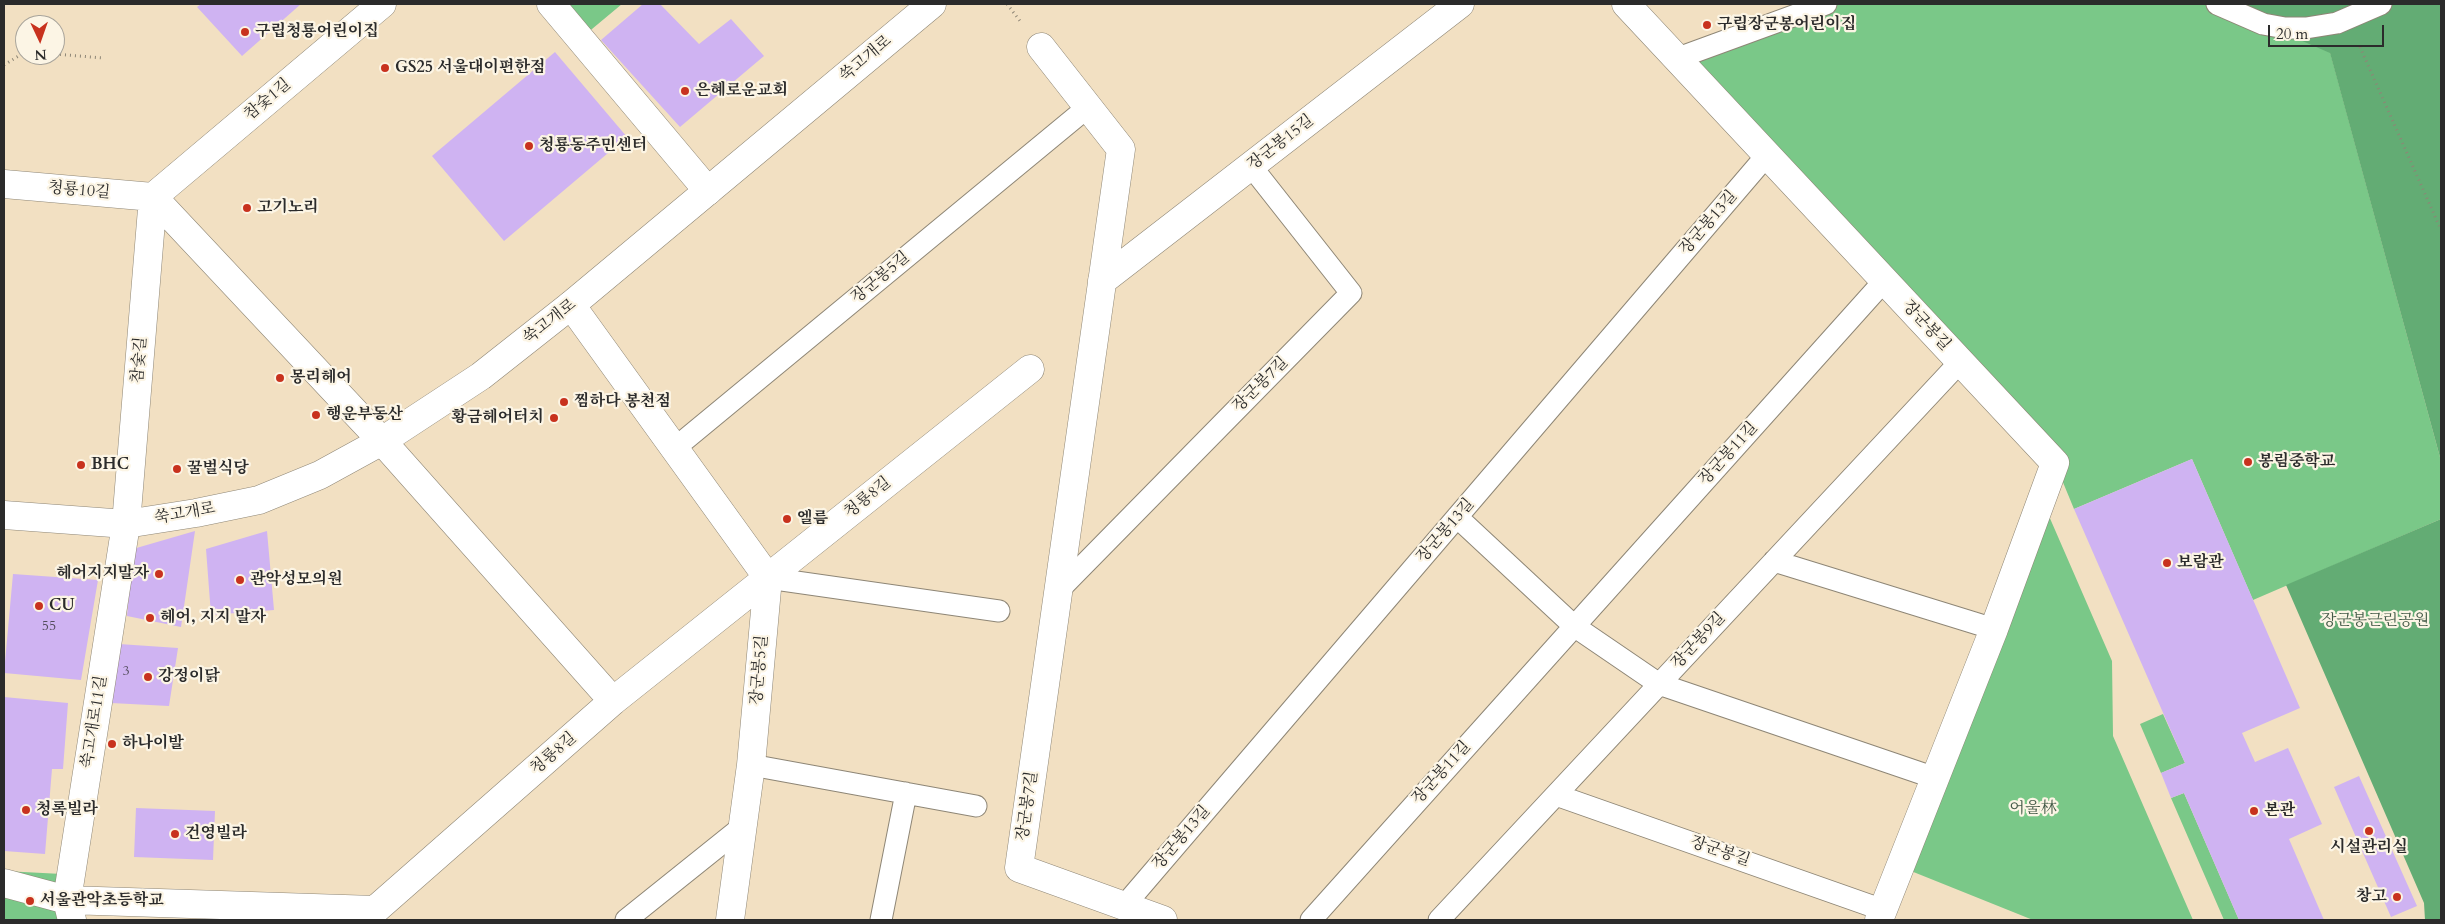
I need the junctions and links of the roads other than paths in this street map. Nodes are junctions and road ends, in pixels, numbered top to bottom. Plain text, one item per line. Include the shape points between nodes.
1 (382, 4) edge
2 (551, 4) edge
3 (932, 4) edge
4 (1460, 4) edge
5 (1626, 4) edge
6 (1826, 4) edge
7 (2217, 4) edge
8 (2381, 4) edge
9 (1041, 47) dead end
10 (1678, 58) junction
11 (1088, 107) junction
12 (1767, 155) junction
13 (1251, 166) junction
14 (4, 184) edge
15 (708, 191) junction
16 (154, 197) junction
17 (1102, 281) junction
18 (1884, 281) junction
19 (571, 305) junction
20 (1960, 362) junction
21 (1030, 370) dead end
22 (382, 441) junction
23 (675, 448) junction
24 (4, 515) edge
25 (1457, 517) junction
26 (126, 524) junction
27 (1774, 561) junction
28 (768, 578) junction
29 (1058, 591) junction
30 (999, 611) dead end
31 (1574, 626) junction
32 (1994, 630) junction
33 (1659, 684) junction
34 (613, 701) junction
35 (751, 765) junction
36 (1935, 778) junction
37 (906, 793) junction
38 (1556, 795) junction
39 (976, 806) dead end
40 (742, 828) junction
41 (4, 883) edge
42 (1124, 906) junction
43 (70, 910) edge
44 (376, 915) edge
45 (1881, 915) edge
46 (626, 920) edge
47 (730, 920) edge
48 (880, 920) edge
49 (1163, 920) edge
50 (1311, 920) edge
51 (1439, 920) edge

1 - 16 street, 참숯1길
2 - 15 street
3 - 15 street, 쑥고개로
4 - 13 street, 장군봉15길
5 - 10 street, 장군봉길
6 - 10 lane
7 - 8 lane via 2274,26 2317,27 2347,19
9 - 11 street, 장군봉7길
10 - 12 street, 장군봉길
11 - 17 street, 장군봉7길 via 1121,149
11 - 23 lane, 장군봉5길
12 - 18 street, 장군봉길
12 - 25 lane, 장군봉13길
13 - 17 street, 장군봉15길
13 - 29 lane, 장군봉7길 via 1351,294
14 - 16 street, 청룡10길
15 - 19 street, 쑥고개로
16 - 22 street
16 - 26 street, 참숯길
17 - 29 street, 장군봉7길
18 - 20 street, 장군봉길
18 - 31 lane, 장군봉11길
19 - 22 street, 쑥고개로 via 481,376
19 - 23 street
20 - 27 lane, 장군봉9길
20 - 32 street, 장군봉길 via 2055,463
21 - 28 street, 청룡8길
22 - 26 street, 쑥고개로 via 320,475 259,500 196,514
22 - 34 street
23 - 28 street
24 - 26 street, 쑥고개로
25 - 31 lane
25 - 42 lane, 장군봉13길
26 - 43 street, 쑥고개로11길
27 - 32 lane
27 - 33 lane, 장군봉9길
28 - 30 lane
28 - 34 street, 청룡8길
28 - 35 street, 장군봉5길
29 - 42 street, 장군봉7길 via 1019,868
31 - 33 lane
31 - 50 lane, 장군봉11길
32 - 36 street, 장군봉길
33 - 36 lane
33 - 38 lane, 장군봉9길
34 - 44 street, 청룡8길
35 - 37 lane
35 - 40 street, 장군봉5길
36 - 45 street, 장군봉길
37 - 39 lane
37 - 48 lane
38 - 45 lane, 장군봉길
38 - 51 lane, 장군봉9길
40 - 46 lane
40 - 47 street, 장군봉5길
41 - 43 street, 청룡8길
42 - 49 street, 장군봉7길
43 - 44 street, 청룡8길

